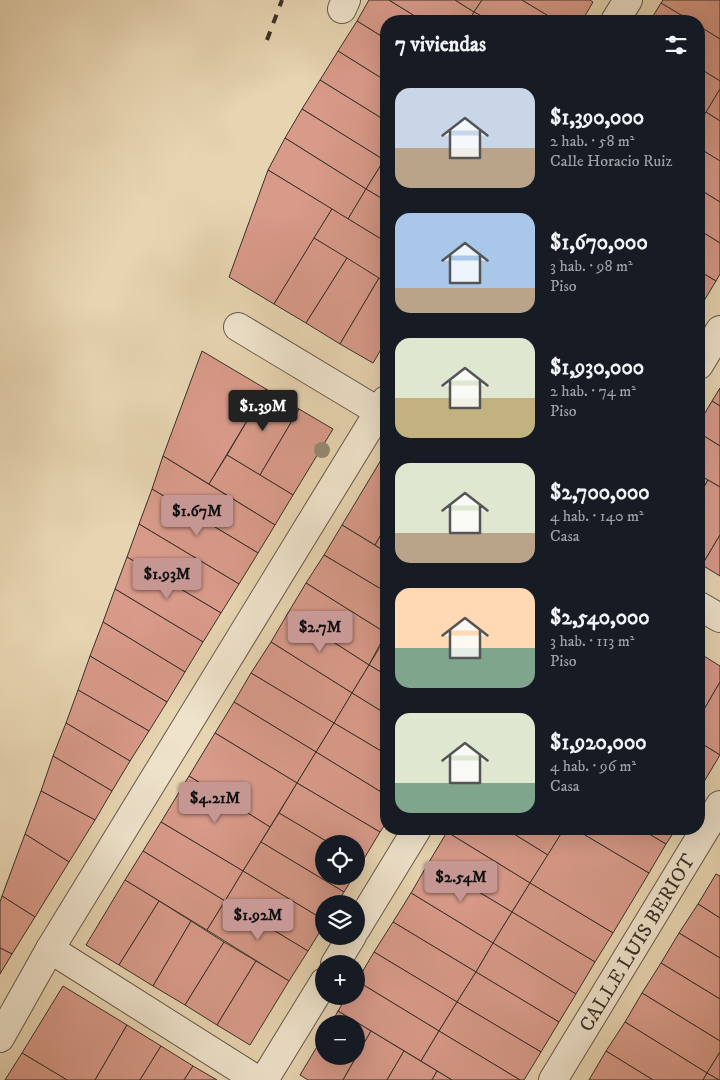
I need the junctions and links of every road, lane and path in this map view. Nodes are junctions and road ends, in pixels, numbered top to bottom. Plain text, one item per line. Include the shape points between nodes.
1 (628, 0) edge
2 (619, 15) edge
3 (238, 328) dead end
4 (720, 330) edge
5 (705, 355) edge
6 (380, 407) edge
7 (380, 415) edge
8 (705, 609) edge
9 (720, 618) edge
10 (720, 805) edge
11 (705, 830) edge
12 (413, 835) edge
13 (702, 835) edge
14 (365, 914) edge
15 (50, 949) junction
16 (315, 997) edge
17 (0, 1038) edge
18 (257, 1080) edge
19 (264, 1080) edge
20 (553, 1080) edge

1 - 2 street
3 - 6 street
4 - 5 street
7 - 15 street
8 - 9 street
10 - 11 street, CALLE LUIS BERIOT
12 - 14 street
13 - 20 street, CALLE LUIS BERIOT
15 - 17 street
15 - 18 street
16 - 19 street

